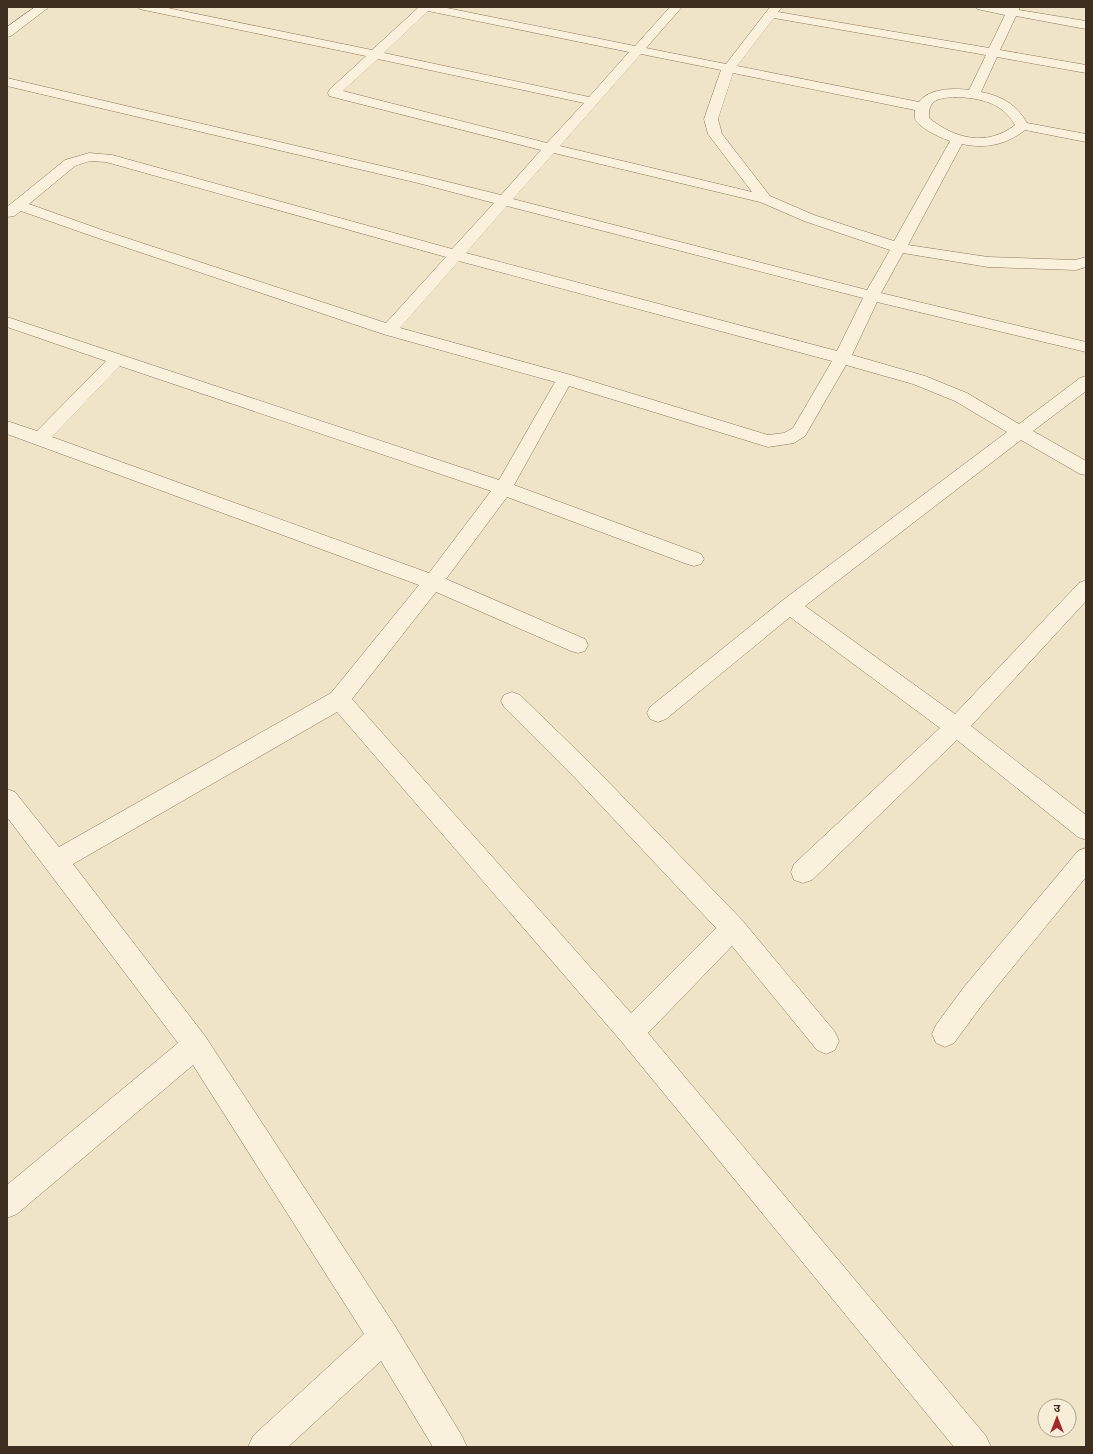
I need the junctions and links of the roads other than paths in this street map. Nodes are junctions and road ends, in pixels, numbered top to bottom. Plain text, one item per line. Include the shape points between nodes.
1 (43, 7) edge
2 (144, 7) edge
3 (425, 7) edge
4 (491, 7) edge
5 (676, 7) edge
6 (981, 7) edge
7 (1013, 10) edge
8 (773, 11) edge
9 (480, 18) junction
10 (1086, 25) edge
11 (7, 33) edge
12 (638, 49) junction
13 (992, 54) junction
14 (376, 55) junction
15 (728, 69) junction
16 (1086, 69) edge
17 (7, 82) edge
18 (974, 94) junction
19 (592, 101) junction
20 (922, 107) junction
21 (1022, 126) junction
22 (1086, 138) edge
23 (958, 139) junction
24 (550, 148) junction
25 (504, 200) junction
26 (765, 200) junction
27 (13, 210) edge
28 (899, 248) junction
29 (456, 255) junction
30 (1083, 265) edge
31 (872, 296) junction
32 (7, 322) edge
33 (389, 330) junction
34 (1086, 347) edge
35 (842, 358) junction
36 (116, 359) junction
37 (565, 379) junction
38 (1086, 382) edge
39 (7, 427) edge
40 (1020, 432) junction
41 (40, 439) junction
42 (1086, 469) edge
43 (503, 488) junction
44 (694, 559) dead end
45 (438, 584) junction
46 (1086, 588) edge
47 (790, 606) junction
48 (578, 645) dead end
49 (339, 699) junction
50 (512, 701) dead end
51 (658, 713) dead end
52 (956, 727) junction
53 (7, 799) edge
54 (1086, 829) edge
55 (1086, 859) edge
56 (56, 861) junction
57 (803, 872) dead end
58 (733, 928) junction
59 (630, 1032) junction
60 (945, 1034) dead end
61 (826, 1041) dead end
62 (196, 1045) junction
63 (7, 1204) edge
64 (384, 1337) junction
65 (264, 1447) edge
66 (451, 1447) edge
67 (975, 1447) edge

1 - 11 street
2 - 14 street
3 - 9 street
3 - 14 street
4 - 9 street
5 - 12 street
6 - 7 street
7 - 10 street
7 - 13 street
8 - 13 street
8 - 15 street
9 - 12 street
12 - 15 street
12 - 19 street
13 - 16 street
13 - 18 street
14 - 19 street
14 - 24 street via 334,93
15 - 20 street
15 - 26 street via 711,119 715,134
17 - 25 street
18 - 20 street via 938,95 926,101
18 - 21 street via 992,98 1008,106 1018,115
19 - 24 street
20 - 23 street via 922,119 931,128
21 - 22 street
21 - 23 street via 1003,139 985,142
23 - 28 street
24 - 25 street
24 - 26 street
25 - 29 street
25 - 31 street
26 - 28 street via 809,218
27 - 29 street via 70,163 89,157 107,158
27 - 33 street via 97,233
28 - 30 street via 988,262
28 - 31 street
29 - 33 street
29 - 35 street
31 - 34 street
31 - 35 street
32 - 36 street
33 - 37 street
35 - 37 street via 799,432 788,440 768,441
35 - 40 street via 942,388
36 - 41 street
36 - 43 street
37 - 43 street
38 - 40 street
39 - 41 street
40 - 42 street
40 - 47 street
41 - 45 street
43 - 44 street
43 - 45 street
45 - 48 street
45 - 49 street
46 - 52 street
47 - 51 street
47 - 52 street
49 - 56 street
49 - 59 street
50 - 58 street
52 - 54 street
52 - 57 street
53 - 56 street
55 - 60 street via 972,996
56 - 62 street
58 - 59 street
58 - 61 street
59 - 67 street
62 - 63 street
62 - 64 street
64 - 65 street
64 - 66 street

